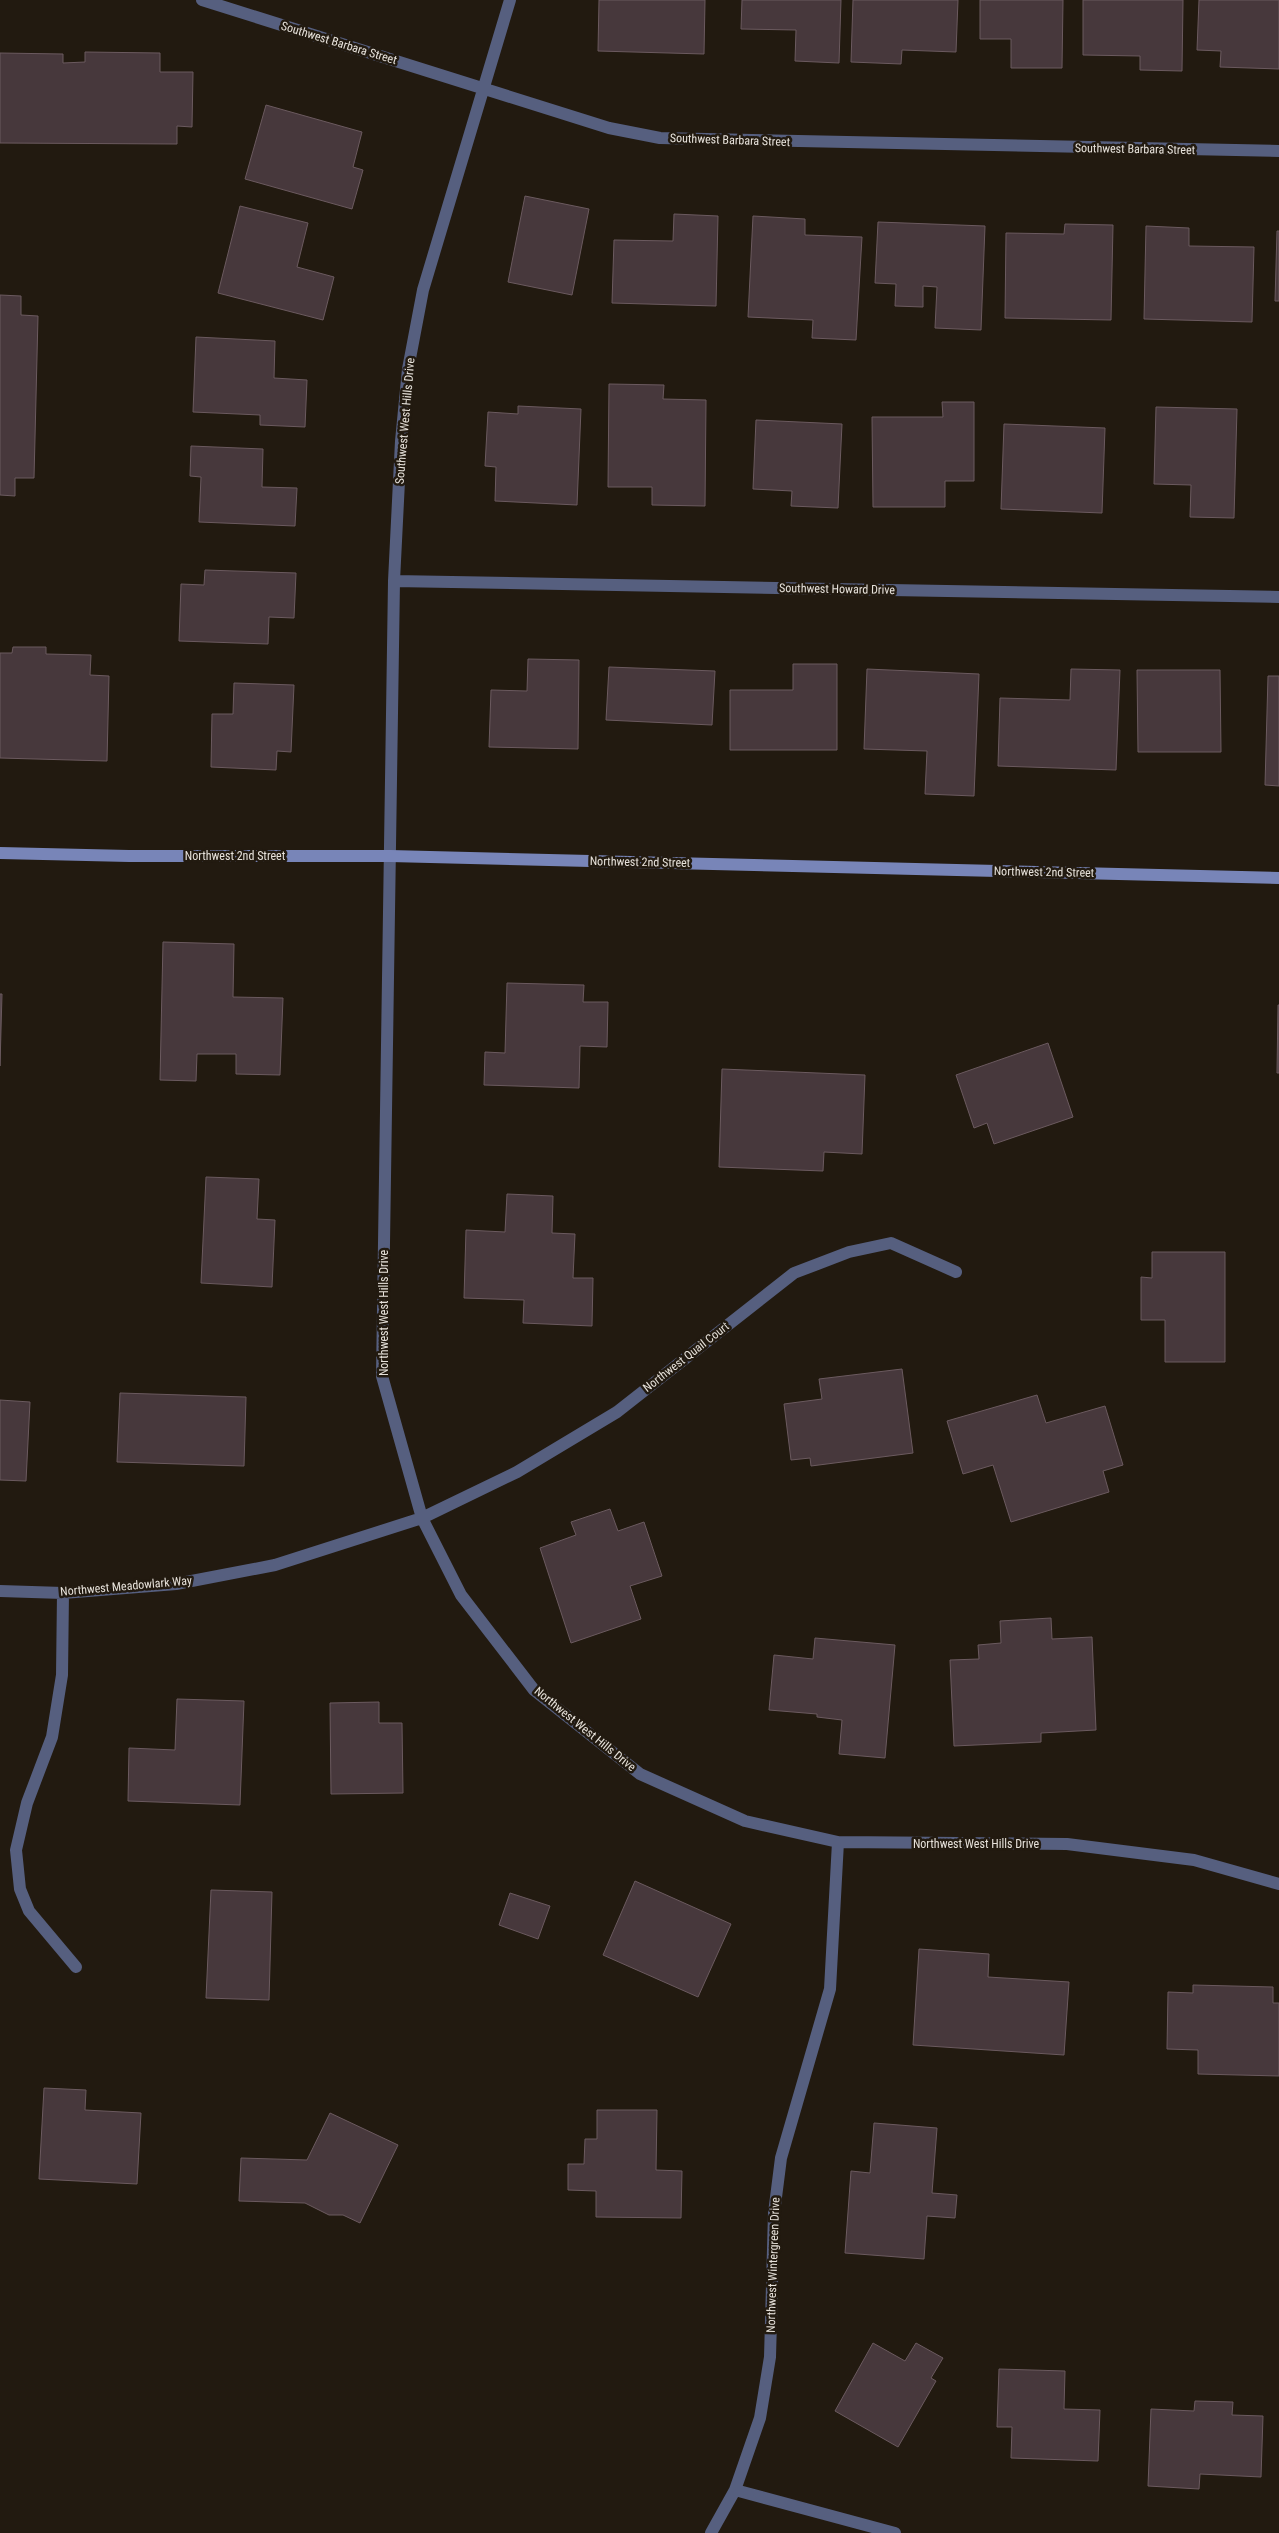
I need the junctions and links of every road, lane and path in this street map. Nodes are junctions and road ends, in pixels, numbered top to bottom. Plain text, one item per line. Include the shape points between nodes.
1 (202, 0) edge
2 (510, 0) edge
3 (483, 89) junction
4 (1279, 151) edge
5 (394, 581) junction
6 (1279, 597) edge
7 (0, 853) edge
8 (390, 856) junction
9 (1279, 878) edge
10 (956, 1272) dead end
11 (422, 1518) junction
12 (0, 1591) edge
13 (63, 1593) junction
14 (838, 1842) junction
15 (1279, 1884) edge
16 (76, 1967) dead end
17 (735, 2490) junction
18 (711, 2533) edge
19 (895, 2533) edge

1 - 3 street, Southwest Barbara Street
2 - 3 street, Southwest West Hills Drive
3 - 4 street, Southwest Barbara Street via 610,128 660,138
3 - 5 street, Southwest West Hills Drive via 423,290 408,369
5 - 6 street, Southwest Howard Drive
5 - 8 street, Southwest West Hills Drive
7 - 8 street, Northwest 2nd Street
8 - 9 street, Northwest 2nd Street
8 - 11 street, Northwest West Hills Drive via 382,1376
10 - 11 street, Northwest Quail Court via 891,1243 849,1252 794,1273 617,1412 517,1472
11 - 13 street, Northwest Meadowlark Way via 275,1566 176,1584
11 - 14 street, Northwest West Hills Drive via 462,1595 534,1690 640,1774 745,1822
12 - 13 street, Northwest Meadowlark Way
13 - 16 street via 62,1675 52,1737 26,1803 16,1850 20,1889 29,1911
14 - 15 street, Northwest West Hills Drive via 1067,1844 1194,1860
14 - 17 street, Northwest Wintergreen Drive via 830,1989 781,2158 774,2213 770,2358 760,2418
17 - 18 street, Northwest Wintergreen Drive
17 - 19 street

